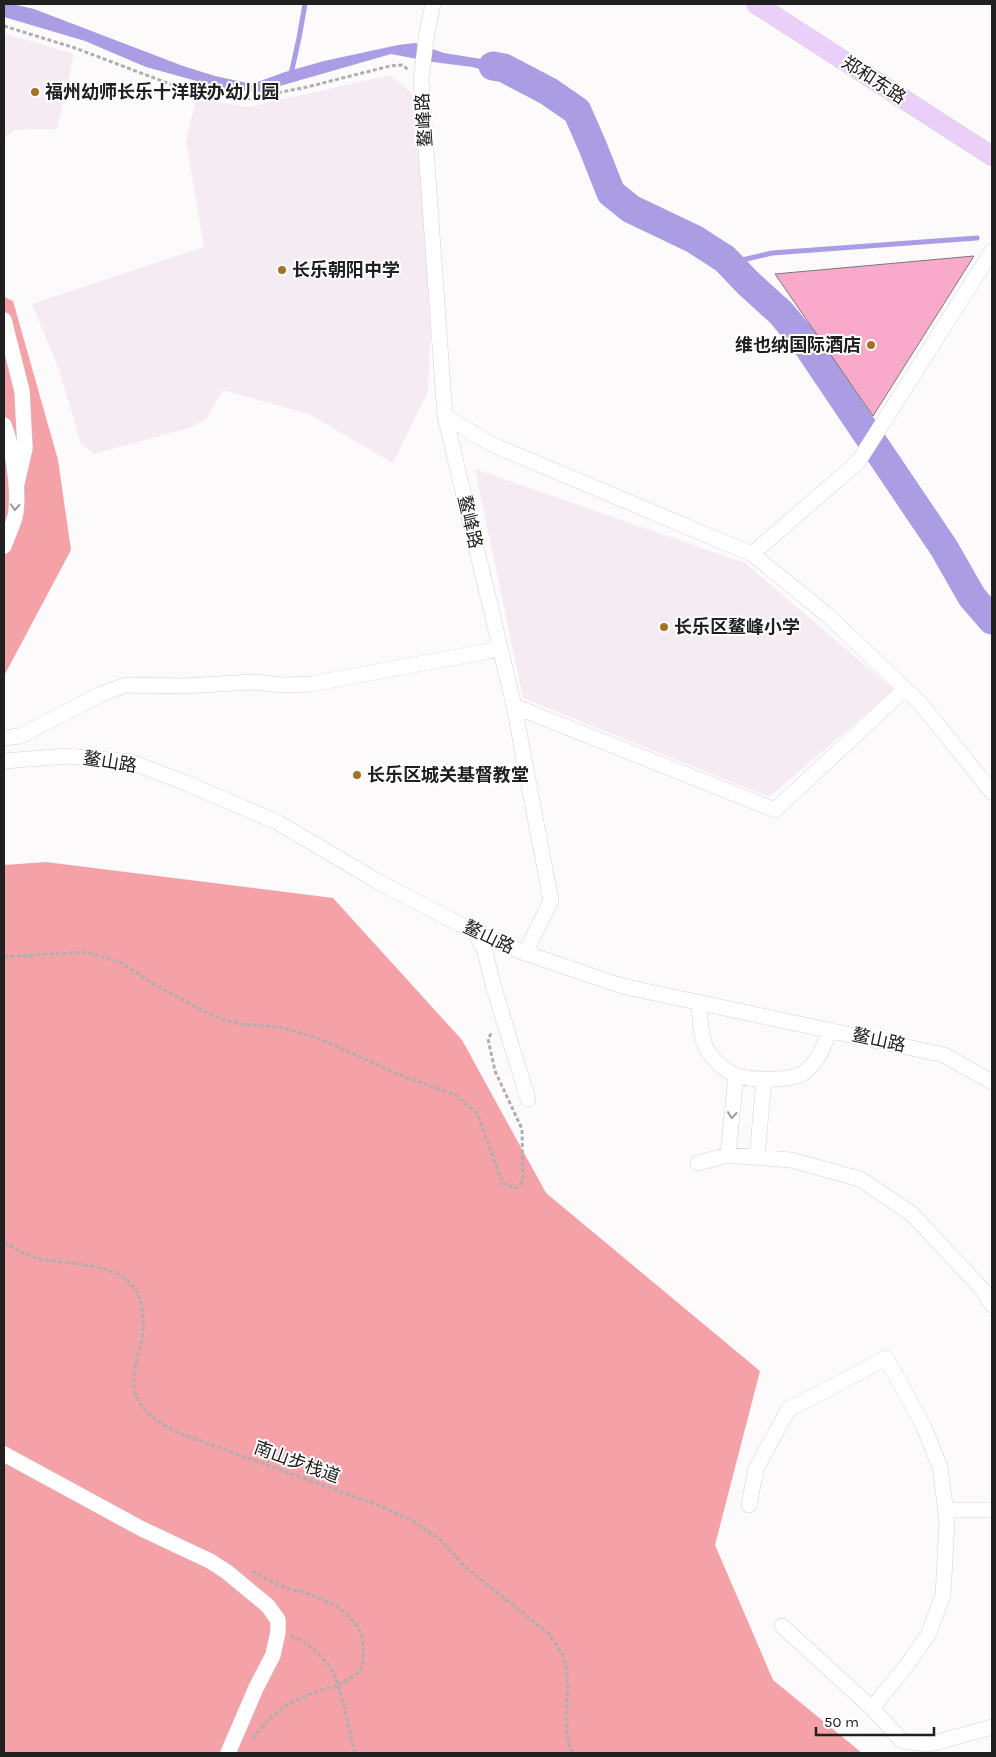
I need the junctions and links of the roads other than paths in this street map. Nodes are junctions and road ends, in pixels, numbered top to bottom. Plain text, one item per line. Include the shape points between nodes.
1 (433, 4) edge
2 (756, 4) edge
3 (992, 156) edge
4 (992, 251) edge
5 (4, 320) edge
6 (445, 416) junction
7 (4, 425) edge
8 (9, 440) junction
9 (4, 460) edge
10 (17, 483) junction
11 (4, 546) edge
12 (752, 554) junction
13 (500, 649) junction
14 (905, 689) junction
15 (514, 706) junction
16 (4, 738) edge
17 (4, 761) edge
18 (992, 792) edge
19 (475, 932) junction
20 (525, 953) junction
21 (699, 1003) junction
22 (830, 1030) junction
23 (736, 1075) junction
24 (764, 1079) junction
25 (992, 1082) edge
26 (528, 1098) dead end
27 (728, 1155) junction
28 (757, 1157) junction
29 (698, 1163) dead end
30 (992, 1305) edge
31 (4, 1454) edge
32 (749, 1505) dead end
33 (945, 1510) junction
34 (992, 1510) edge
35 (782, 1626) dead end
36 (872, 1708) junction
37 (992, 1727) edge
38 (228, 1753) edge

1 - 6 street, 鳌峰路 via 422,76
2 - 3 main road, 郑和东路
4 - 12 street via 858,462
5 - 10 street via 22,392 25,448
6 - 12 street via 492,444
6 - 13 street, 鳌峰路
7 - 8 street
8 - 9 street
8 - 10 street
10 -> 11 street via 15,517
12 - 14 street via 825,613
13 - 15 street, 鳌峰路
13 - 16 street via 310,684 126,685 20,736
14 - 15 street via 775,810
14 - 18 street
15 - 20 street, 鳌峰路 via 551,901
17 - 19 street, 鳌山路 via 67,756 131,762 277,822 377,881
19 - 20 street, 鳌山路
19 - 26 street via 485,952
20 - 21 street, 鳌山路 via 622,986
21 - 22 street, 鳌山路
21 - 23 street via 707,1049 722,1067
22 - 24 street via 822,1053 804,1072 786,1078
22 - 25 street, 鳌山路 via 944,1055
23 - 24 street
23 -> 27 street
24 - 28 street
27 - 28 street
27 - 29 street
28 - 30 street via 790,1160 860,1179 912,1214 982,1289
31 - 38 street via 142,1530 228,1572 268,1606 278,1620 273,1655
32 - 33 street via 756,1469 788,1410 886,1358 923,1425 940,1467
33 - 34 street
33 - 36 street via 943,1595 928,1634
35 - 36 street
36 - 37 street via 902,1741 930,1744

